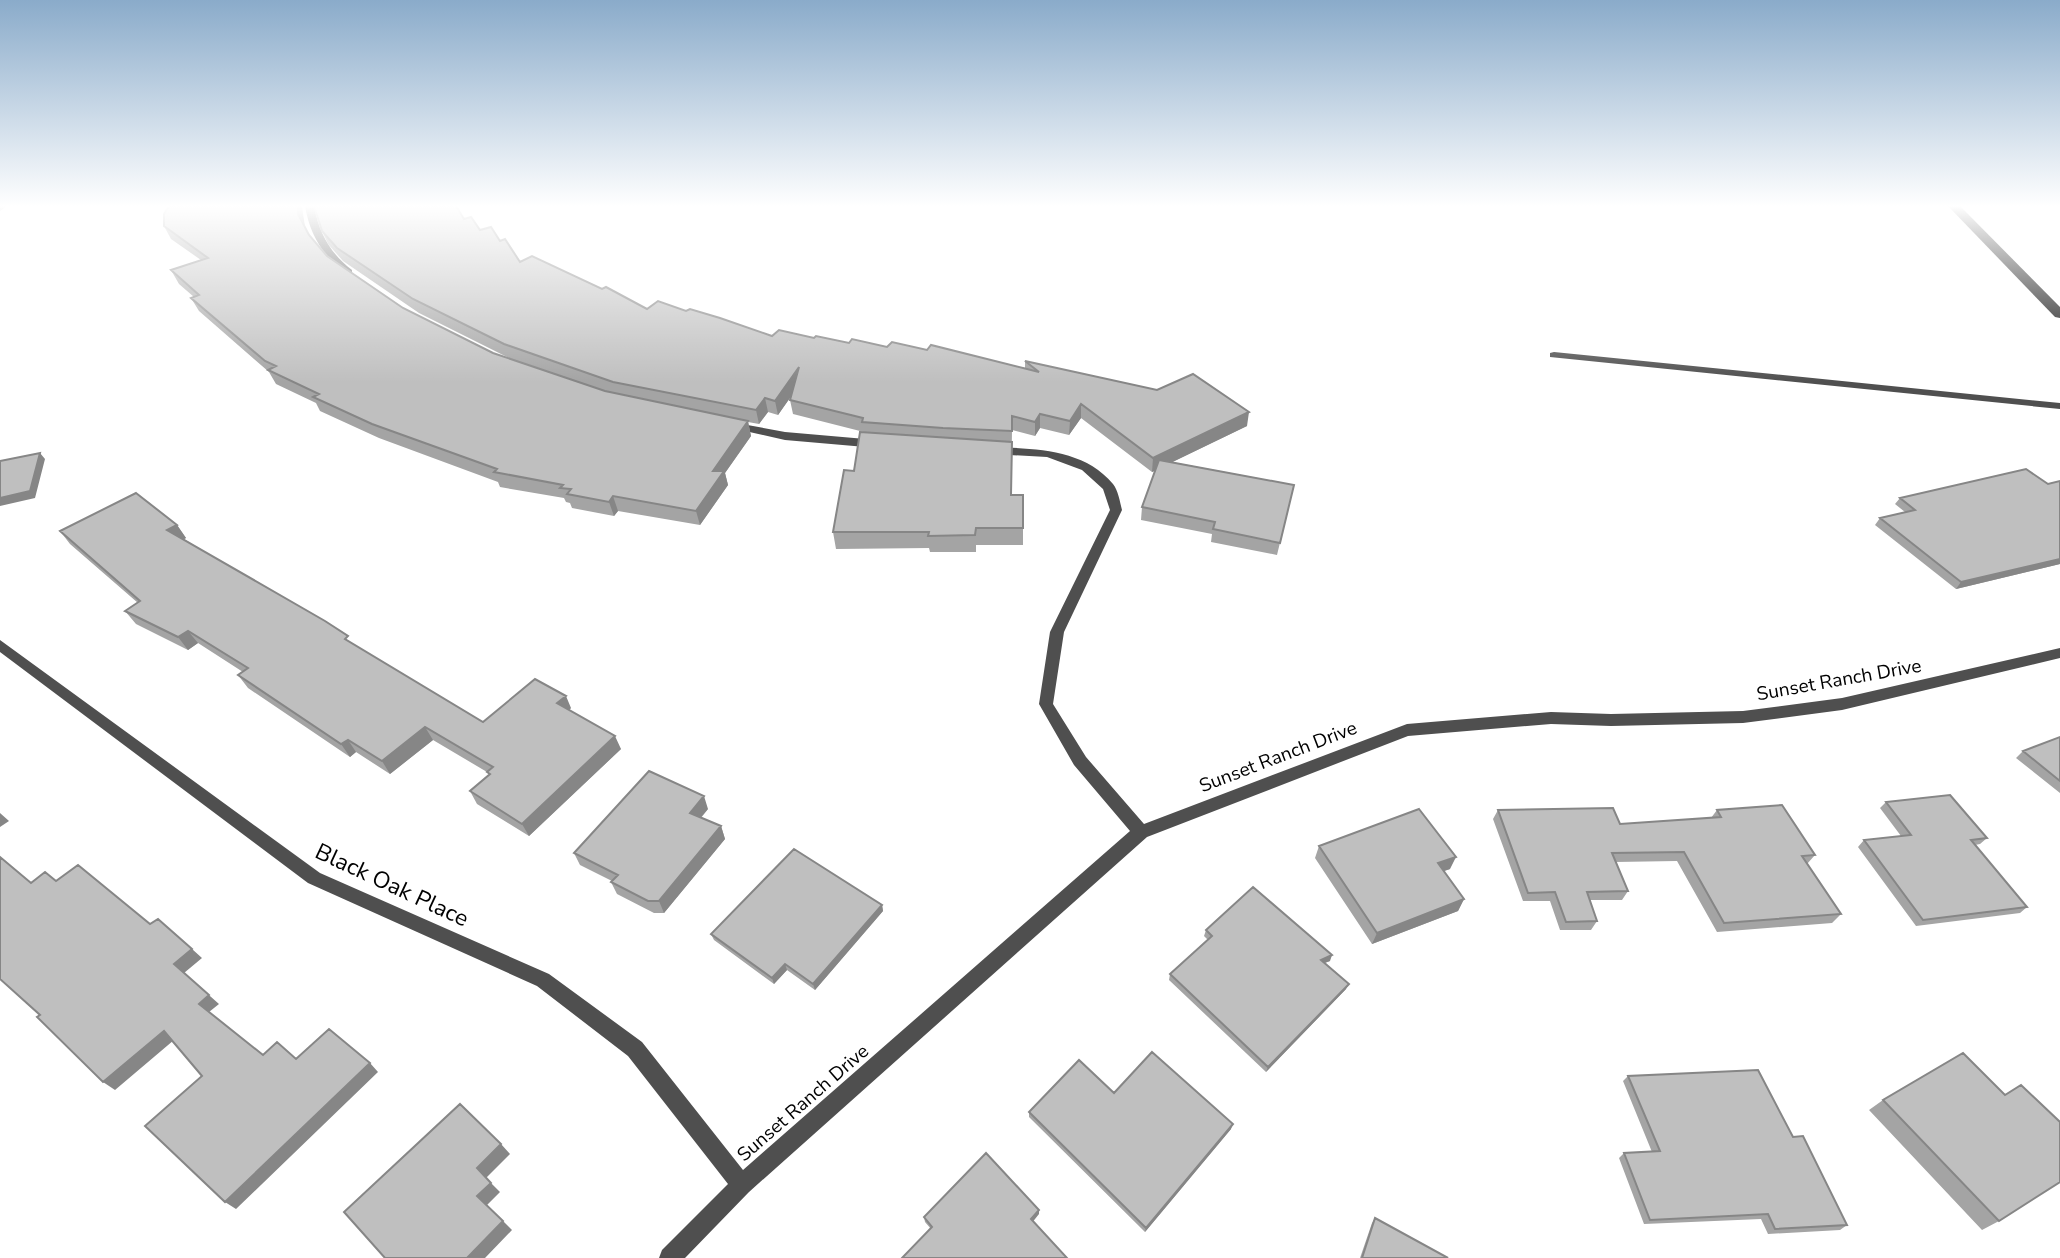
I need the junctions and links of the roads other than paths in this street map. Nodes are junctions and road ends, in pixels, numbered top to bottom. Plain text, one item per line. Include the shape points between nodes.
1 (338, 265) edge
2 (2011, 265) edge
3 (360, 280) edge
4 (2060, 314) edge
5 (1554, 355) dead end
6 (2060, 406) edge
7 (719, 422) edge
8 (891, 445) edge
9 (983, 451) edge
10 (0, 645) edge
11 (2060, 653) edge
12 (1141, 832) junction
13 (742, 1185) junction
14 (670, 1258) edge

1 - 3 street
2 - 4 main road
5 - 6 street
7 - 8 street via 785,436
9 - 12 street via 1049,453 1086,467 1109,487 1116,510 1057,632 1046,704 1080,761
10 - 13 street, Black Oak Place via 314,878 543,980 635,1049
11 - 12 street, Sunset Ranch Drive via 1842,704 1743,717 1551,719 1407,730
12 - 13 street, Sunset Ranch Drive
13 - 14 street, Sunset Ranch Drive

